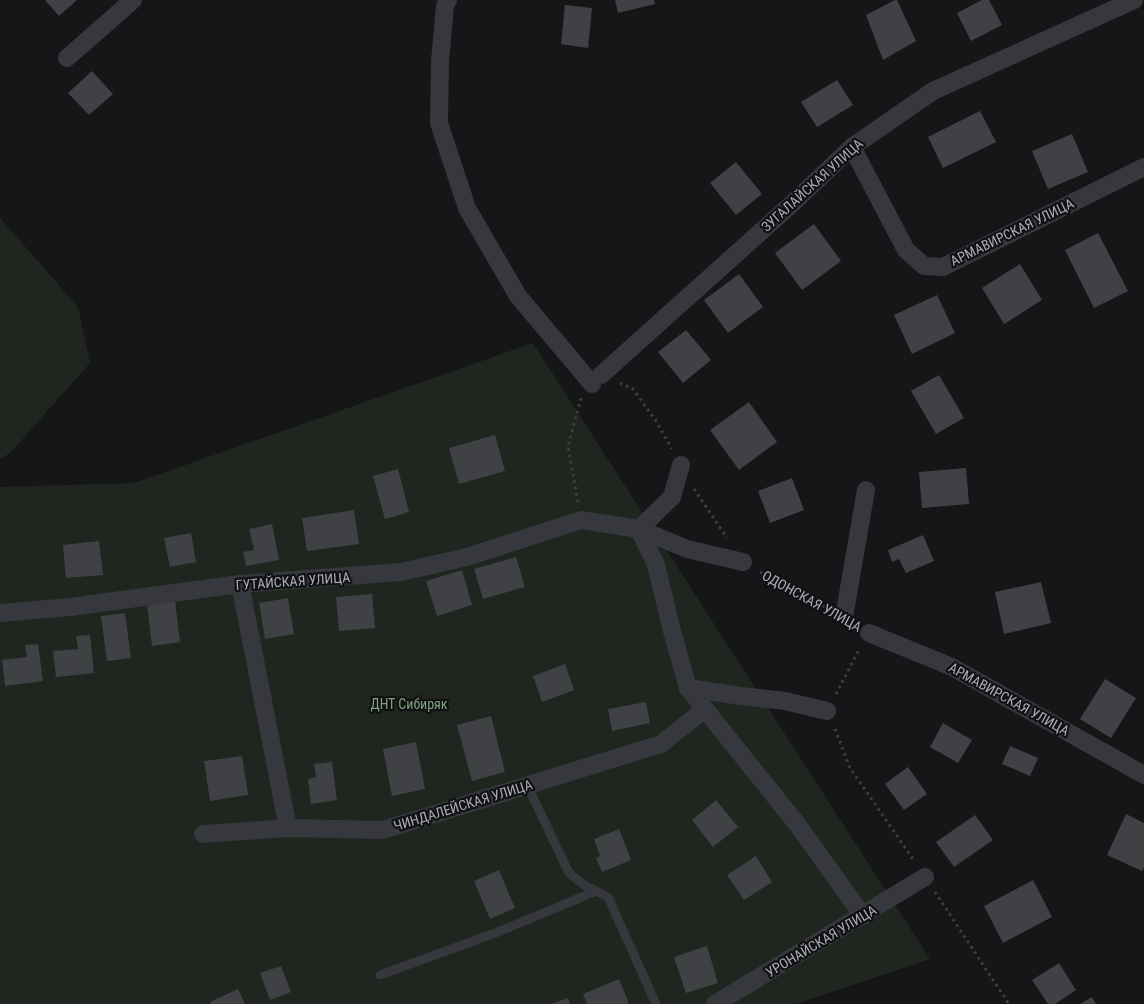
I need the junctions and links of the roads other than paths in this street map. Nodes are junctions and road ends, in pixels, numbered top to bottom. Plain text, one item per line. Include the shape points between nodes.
1 (132, 0) edge
2 (448, 0) edge
3 (1134, 0) edge
4 (68, 58) dead end
5 (852, 147) junction
6 (1144, 167) edge
7 (681, 465) road end
8 (866, 490) dead end
9 (639, 529) junction
10 (743, 562) road end
11 (240, 584) junction
12 (0, 613) edge
13 (844, 618) road end
14 (869, 633) road end
15 (688, 688) junction
16 (705, 709) junction
17 (828, 711) road end
18 (1144, 775) edge
19 (526, 785) junction
20 (288, 828) junction
21 (203, 834) dead end
22 (925, 877) road end
23 (596, 891) junction
24 (863, 916) junction
25 (380, 975) dead end
26 (656, 1004) edge
27 (715, 1004) edge

1 - 4 street
2 - 5 street, ЗУГАЛАЙСКАЯ УЛИЦА via 440,61 439,123 467,208 518,296 597,380
3 - 5 street, ЗУГАЛАЙСКАЯ УЛИЦА via 933,91
5 - 6 street, АРМАВИРСКАЯ УЛИЦА via 906,250 924,266 944,266
7 - 9 street via 672,497
8 - 13 street
9 - 10 street via 687,548
9 - 11 street, ГУТАЙСКАЯ УЛИЦА via 581,520 467,557 401,572
9 - 15 street via 656,565
11 - 12 street, ГУТАЙСКАЯ УЛИЦА
11 - 20 street
14 - 18 street, АРМАВИРСКАЯ УЛИЦА via 952,667
15 - 16 street
15 - 17 street via 785,701
16 - 19 street, ЧИНДАЛЕЙСКАЯ УЛИЦА via 661,744
16 - 24 street via 798,824
19 - 20 street, ЧИНДАЛЕЙСКАЯ УЛИЦА via 383,830
19 - 23 lane via 569,873
20 - 21 street, ЧИНДАЛЕЙСКАЯ УЛИЦА
22 - 24 street, УРОНАЙСКАЯ УЛИЦА
23 - 25 lane via 498,932
23 - 26 lane via 608,898
24 - 27 street, УРОНАЙСКАЯ УЛИЦА

